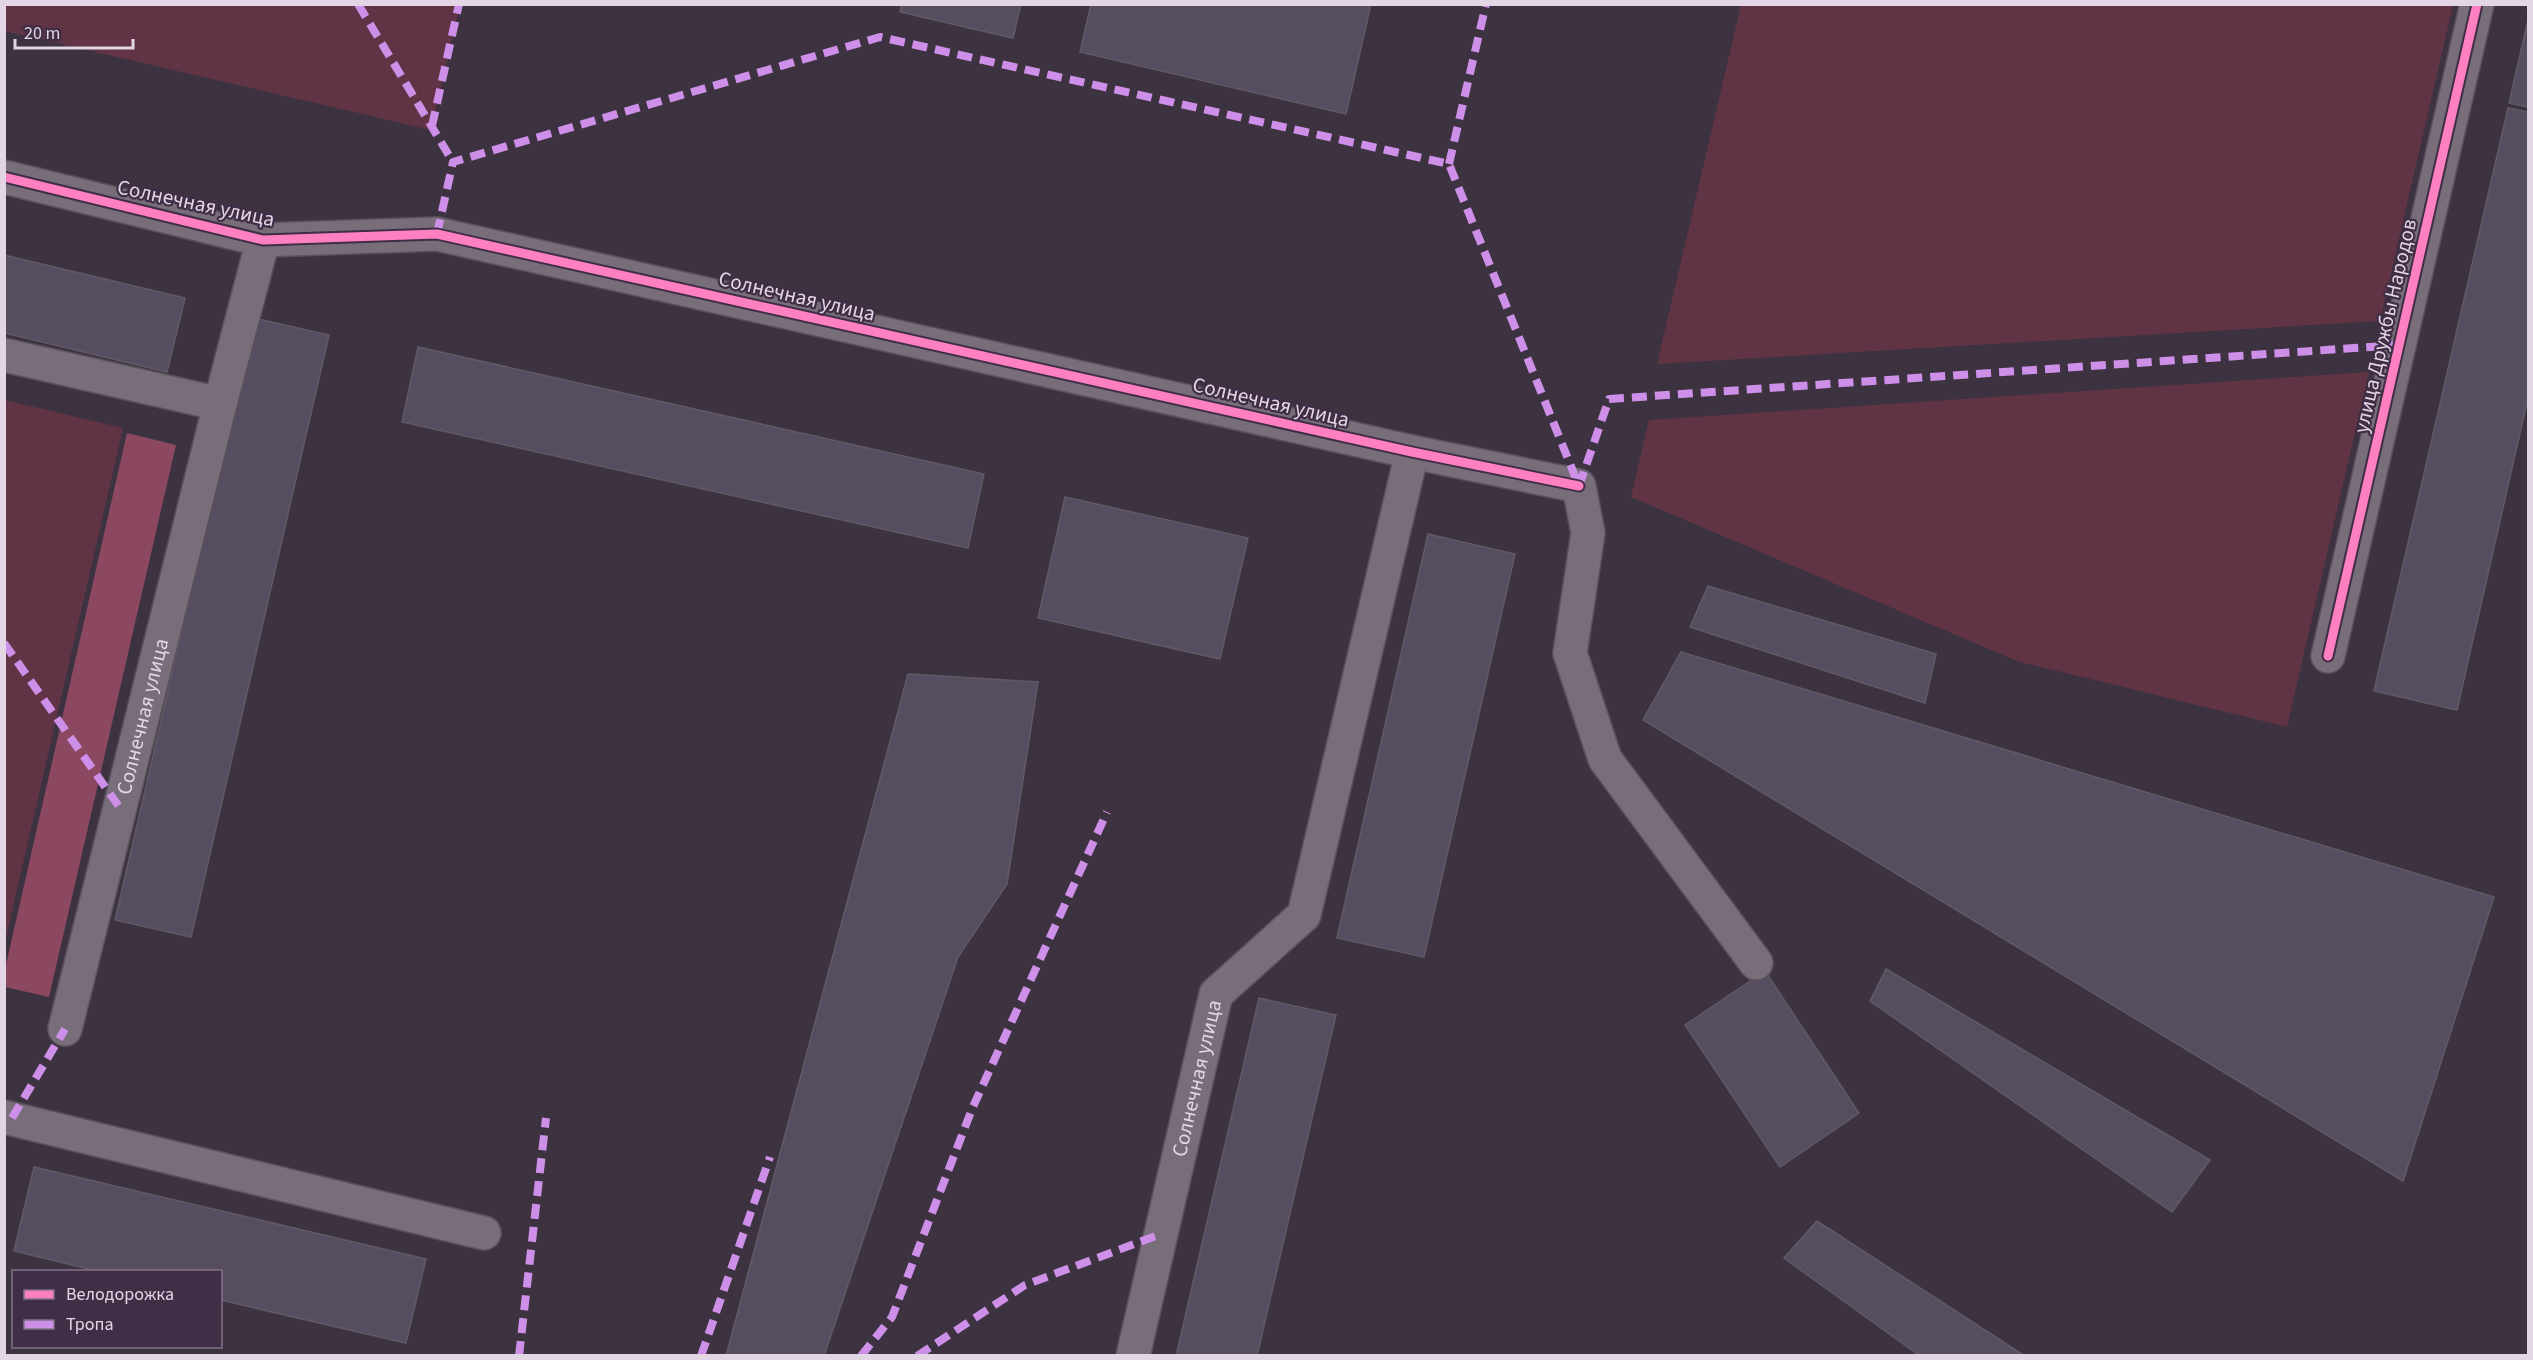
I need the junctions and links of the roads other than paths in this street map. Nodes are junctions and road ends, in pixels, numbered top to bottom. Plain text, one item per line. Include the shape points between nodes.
1 (2477, 4) edge
2 (4, 177) edge
3 (263, 240) junction
4 (4, 356) edge
5 (220, 404) junction
6 (1412, 452) junction
7 (2328, 656) dead end
8 (1756, 963) dead end
9 (65, 1029) dead end
10 (8, 1118) edge
11 (484, 1233) dead end
12 (1133, 1356) edge

1 - 7 street, улица Дружбы Народов
2 - 3 street, Солнечная улица
3 - 5 street, Солнечная улица
3 - 6 street, Солнечная улица via 437,234
4 - 5 street
5 - 9 street, Солнечная улица
6 - 8 street, Солнечная улица via 1579,486 1588,533 1570,653 1605,759
6 - 12 street, Солнечная улица via 1304,915 1216,994
10 - 11 street

